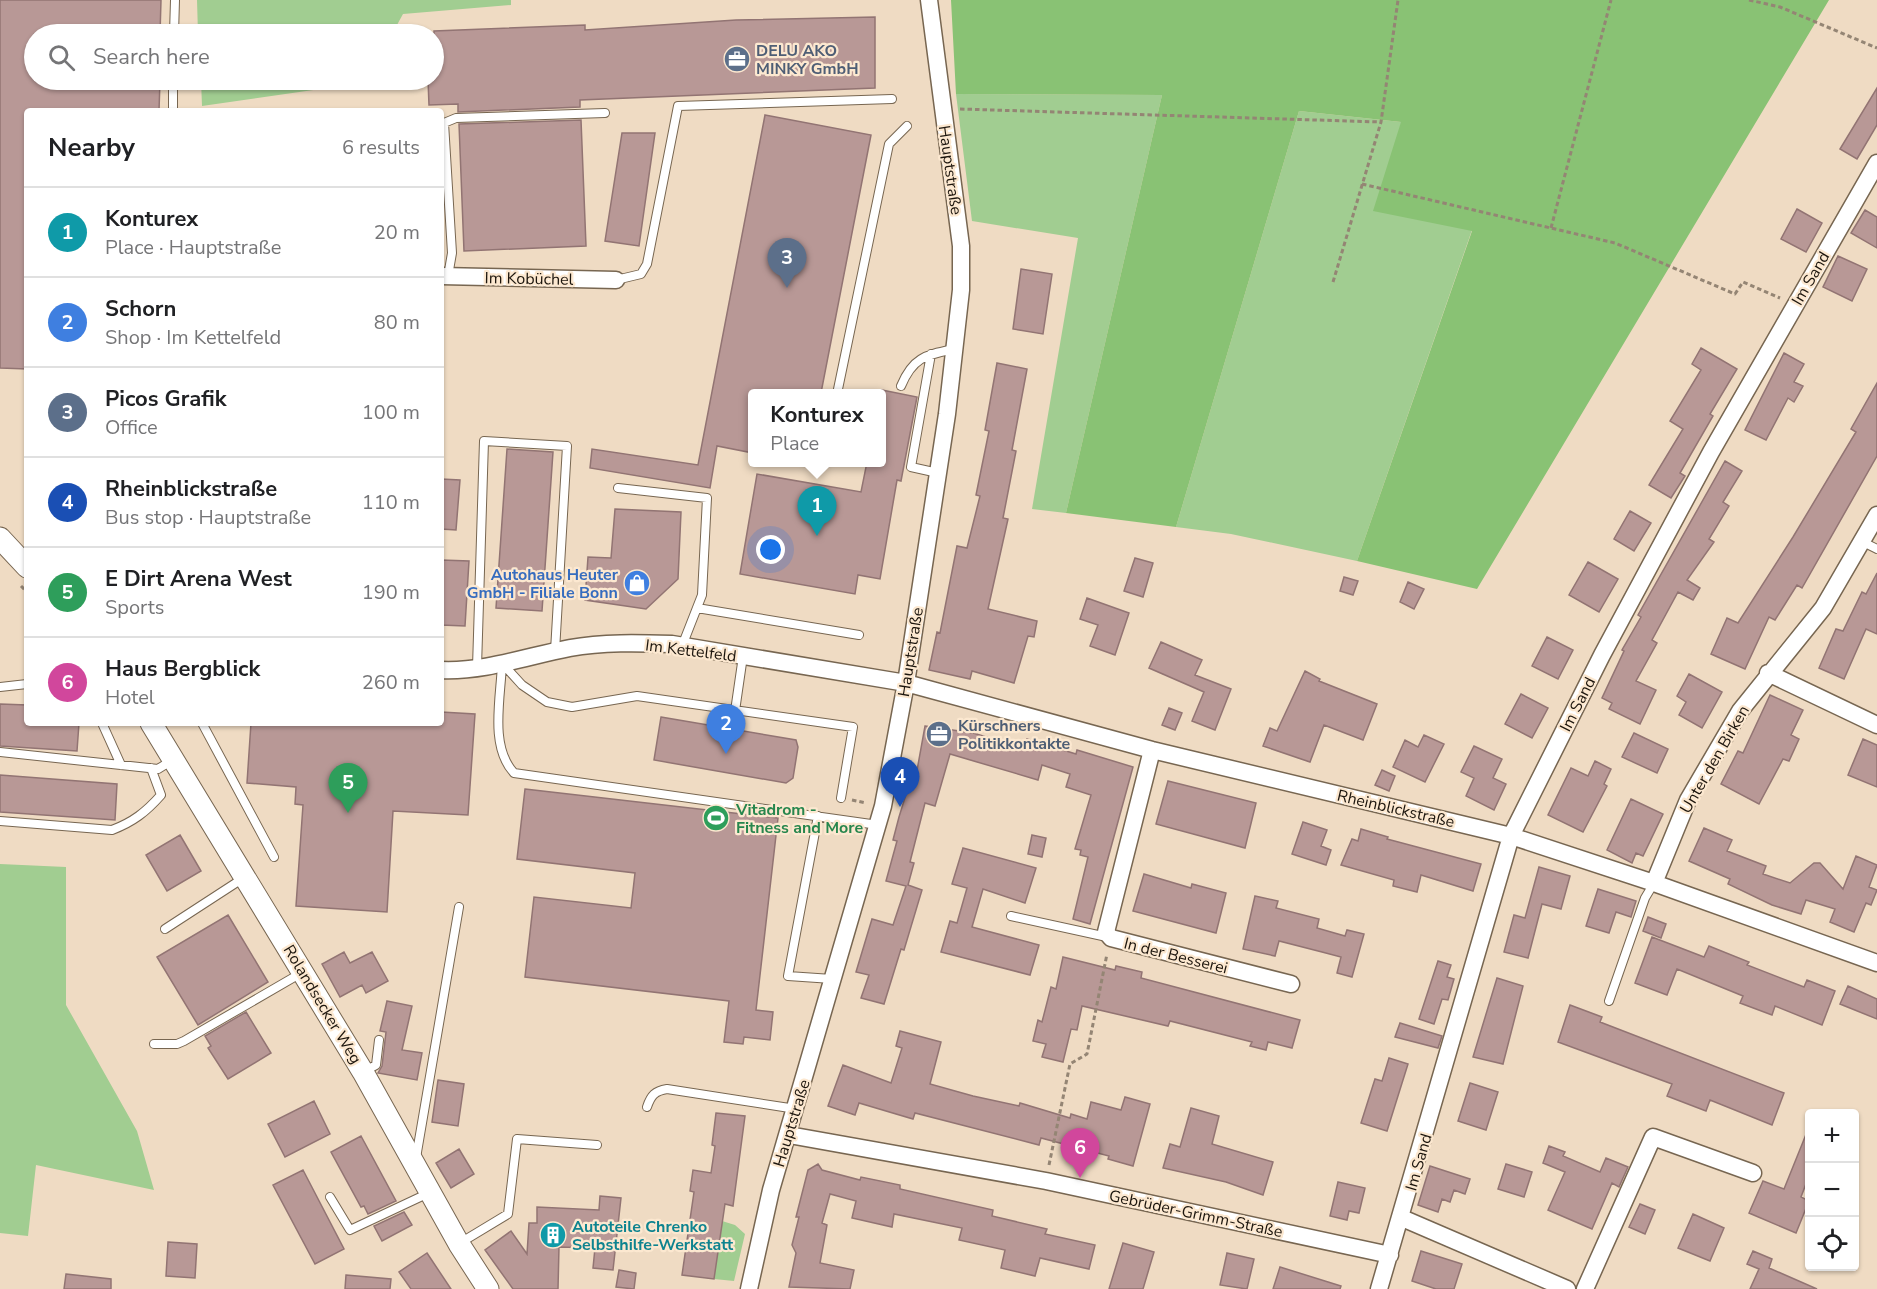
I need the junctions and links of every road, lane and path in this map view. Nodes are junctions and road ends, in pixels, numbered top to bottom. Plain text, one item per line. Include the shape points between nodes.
1 (175, 0) edge
2 (929, 0) edge
3 (1398, 0) edge
4 (1611, 0) edge
5 (1749, 0) edge
6 (174, 24) edge
7 (1877, 48) edge
8 (173, 90) edge
9 (892, 99) dead end
10 (173, 108) edge
11 (942, 109) junction
12 (605, 113) dead end
13 (1381, 122) junction
14 (907, 126) dead end
15 (1877, 163) edge
16 (1362, 184) junction
17 (1551, 228) junction
18 (445, 276) edge
19 (616, 280) joint
20 (1333, 282) dead end
21 (1795, 304) junction
22 (954, 349) junction
23 (931, 354) junction
24 (901, 386) dead end
25 (838, 389) edge
26 (938, 473) junction
27 (618, 488) dead end
28 (1877, 515) edge
29 (0, 538) edge
30 (1870, 546) edge
31 (24, 564) edge
32 (697, 608) junction
33 (859, 635) dead end
34 (682, 646) junction
35 (555, 651) junction
36 (743, 656) junction
37 (502, 663) junction
38 (477, 667) junction
39 (444, 670) edge
40 (1768, 673) junction
41 (906, 683) junction
42 (24, 684) edge
43 (0, 687) edge
44 (735, 711) junction
45 (1877, 725) edge
46 (103, 726) edge
47 (153, 726) edge
48 (204, 726) edge
49 (1152, 750) junction
50 (0, 752) edge
51 (174, 759) junction
52 (121, 765) junction
53 (150, 768) junction
54 (841, 798) dead end
55 (818, 816) junction
56 (0, 821) edge
57 (878, 825) junction
58 (1511, 836) junction
59 (274, 857) dead end
60 (246, 877) junction
61 (1654, 883) junction
62 (459, 907) dead end
63 (1011, 916) dead end
64 (165, 929) dead end
65 (1111, 938) junction
66 (1877, 963) edge
67 (303, 972) junction
68 (833, 980) junction
69 (1291, 984) dead end
70 (1609, 1001) dead end
71 (379, 1040) dead end
72 (154, 1044) dead end
73 (363, 1072) junction
74 (647, 1107) dead end
75 (796, 1109) junction
76 (789, 1135) junction
77 (597, 1145) dead end
78 (415, 1163) junction
79 (1753, 1173) dead end
80 (1046, 1181) junction
81 (431, 1192) junction
82 (330, 1197) dead end
83 (1402, 1218) junction
84 (459, 1244) junction
85 (1390, 1255) junction
86 (488, 1289) edge
87 (749, 1289) edge
88 (1379, 1289) edge
89 (1568, 1289) edge
90 (1585, 1289) edge

1 - 6 lane
2 - 11 street, Hauptstraße
3 - 13 path
4 - 17 path
5 - 7 path via 1780,7
8 - 10 lane
9 - 19 lane via 678,106 647,264 641,274
11 - 13 path
11 - 22 street, Hauptstraße via 961,246
12 - 18 lane via 456,118 444,123 452,253
13 - 16 path
14 - 25 lane via 889,144
15 - 21 street, Im Sand
16 - 17 path
16 - 20 path
17 - 21 path via 1615,243 1735,294 1743,282
18 - 19 street, Im Kobüchel
21 - 58 street, Im Sand via 1602,655
22 - 23 lane
22 - 26 street, Hauptstraße
23 - 24 lane via 913,363
23 - 26 lane via 911,467
26 - 41 street, Hauptstraße
27 - 32 lane via 707,498 702,595
28 - 30 street, Unter den Birken
29 - 31 street
30 - 40 street, Unter den Birken
32 - 33 lane
32 - 34 lane
34 - 35 street, Im Kettelfeld via 611,644
34 - 36 street, Im Kettelfeld
35 - 37 street, Im Kettelfeld
35 - 38 lane via 567,446 484,441
36 - 41 street, Im Kettelfeld
36 - 44 lane
37 - 38 street, Im Kettelfeld
37 - 44 lane via 522,685 547,702 572,706 637,696
37 - 55 lane via 500,748 504,763 514,773
38 - 39 street, Im Kettelfeld
40 - 45 street
40 - 61 street, Unter den Birken via 1740,711 1688,800
41 - 49 street, Rheinblickstraße
41 - 57 street, Hauptstraße
42 - 43 lane
44 - 54 lane via 853,727
46 - 52 lane
47 - 51 street, Rolandsecker Weg
48 - 59 lane
49 - 58 street, Rheinblickstraße
49 - 65 street, In der Besserei via 1106,932
50 - 52 lane
51 - 53 lane via 158,769
51 - 60 street, Rolandsecker Weg
52 - 53 lane
53 - 56 lane via 160,795 146,812 112,830
55 - 57 lane
55 - 68 lane via 788,976
57 - 68 street, Hauptstraße
58 - 61 street, Rheinblickstraße
58 - 83 street, Im Sand
60 - 64 lane
60 - 67 street, Rolandsecker Weg
61 - 66 street, Rheinblickstraße
61 - 70 lane via 1645,898
62 - 78 lane
63 - 65 lane
65 - 69 street, In der Besserei
65 - 80 path via 1087,1054 1070,1064
67 - 72 lane via 184,1041
67 - 73 street, Rolandsecker Weg
68 - 75 street, Hauptstraße
71 - 73 lane via 376,1065
73 - 78 street, Rolandsecker Weg
74 - 75 lane via 657,1091 667,1089
75 - 76 street, Hauptstraße
76 - 80 street, Gebrüder-Grimm-Straße
76 - 87 street, Hauptstraße via 763,1222
77 - 84 lane via 517,1139 508,1214
78 - 81 street, Rolandsecker Weg
79 - 90 street via 1653,1137
80 - 85 street, Gebrüder-Grimm-Straße
81 - 82 lane via 350,1230
81 - 84 street, Rolandsecker Weg
83 - 85 street, Im Sand
83 - 89 street
84 - 86 street, Rolandsecker Weg
85 - 88 street, Im Sand

